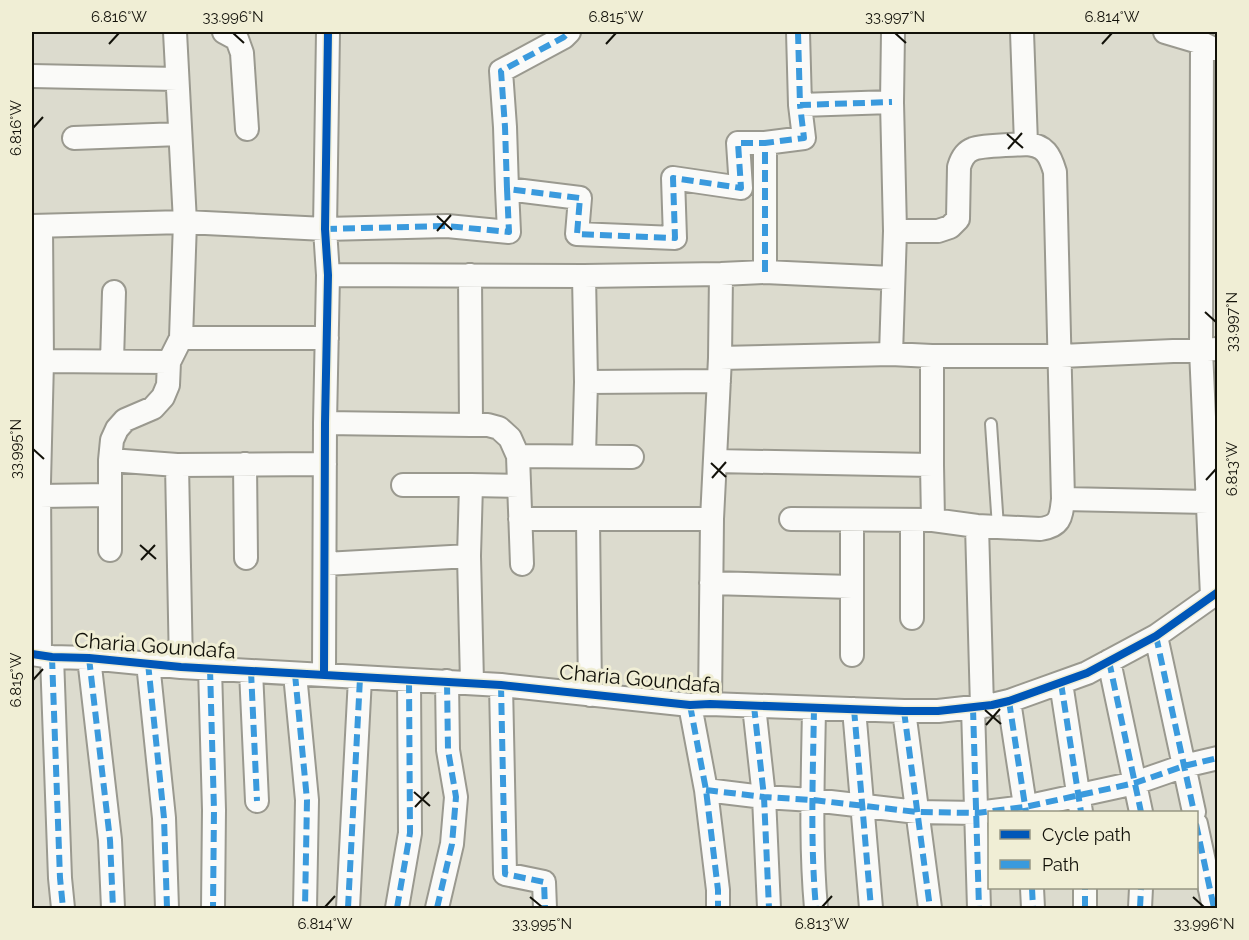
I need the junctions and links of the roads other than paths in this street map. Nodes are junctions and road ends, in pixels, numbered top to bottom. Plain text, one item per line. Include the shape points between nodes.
1 (176, 32) edge
2 (224, 32) edge
3 (328, 32) edge
4 (569, 32) edge
5 (798, 32) edge
6 (893, 32) edge
7 (1022, 32) edge
8 (1165, 32) edge
9 (1210, 47) edge
10 (32, 76) edge
11 (177, 79) junction
12 (892, 102) junction
13 (800, 105) junction
14 (247, 129) dead end
15 (180, 134) junction
16 (74, 138) dead end
17 (765, 142) junction
18 (1026, 144) junction
19 (507, 189) junction
20 (185, 222) junction
21 (1210, 223) edge
22 (36, 226) edge
23 (325, 229) junction
24 (895, 231) junction
25 (765, 272) junction
26 (470, 274) junction
27 (721, 274) junction
28 (328, 275) junction
29 (584, 276) junction
30 (892, 278) junction
31 (114, 292) dead end
32 (37, 315) edge
33 (181, 338) junction
34 (327, 338) junction
35 (1209, 350) edge
36 (891, 354) junction
37 (932, 356) junction
38 (1061, 356) junction
39 (720, 358) junction
40 (42, 361) junction
41 (112, 361) junction
42 (169, 362) junction
43 (719, 381) junction
44 (586, 382) junction
45 (325, 423) junction
46 (991, 424) dead end
47 (471, 425) junction
48 (584, 455) junction
49 (518, 456) junction
50 (632, 456) dead end
51 (110, 460) junction
52 (715, 461) junction
53 (245, 464) junction
54 (325, 464) junction
55 (177, 465) junction
56 (932, 465) junction
57 (403, 485) dead end
58 (471, 485) junction
59 (519, 486) junction
60 (36, 487) edge
61 (110, 495) junction
62 (1064, 499) junction
63 (1208, 502) junction
64 (520, 519) junction
65 (588, 519) junction
66 (712, 519) junction
67 (791, 519) dead end
68 (852, 520) junction
69 (923, 520) junction
70 (988, 526) junction
71 (110, 550) dead end
72 (469, 556) junction
73 (36, 557) edge
74 (246, 558) dead end
75 (325, 564) junction
76 (522, 564) dead end
77 (711, 583) junction
78 (852, 587) junction
79 (1215, 594) edge
80 (912, 618) dead end
81 (1156, 636) junction
82 (41, 655) edge
83 (852, 655) dead end
84 (89, 658) junction
85 (1109, 661) junction
86 (148, 663) junction
87 (181, 667) junction
88 (210, 668) junction
89 (250, 671) junction
90 (295, 674) junction
91 (324, 674) junction
92 (360, 678) junction
93 (409, 680) junction
94 (447, 681) junction
95 (472, 682) junction
96 (1061, 683) junction
97 (501, 685) junction
98 (590, 695) junction
99 (1009, 701) junction
100 (700, 705) junction
101 (754, 706) junction
102 (978, 707) junction
103 (814, 708) junction
104 (854, 709) junction
105 (904, 711) junction
106 (1218, 758) edge
107 (1184, 766) junction
108 (1135, 783) junction
109 (706, 790) junction
110 (764, 797) junction
111 (813, 800) junction
112 (257, 801) dead end
113 (1080, 804) edge
114 (861, 806) junction
115 (1026, 810) edge
116 (1010, 811) edge
117 (1141, 811) edge
118 (1194, 811) edge
119 (917, 812) junction
120 (988, 812) edge
121 (977, 813) junction
122 (1198, 829) edge
123 (1032, 889) edge
124 (1085, 889) edge
125 (1141, 889) edge
126 (63, 909) edge
127 (113, 909) edge
128 (167, 909) edge
129 (213, 909) edge
130 (305, 909) edge
131 (348, 909) edge
132 (397, 909) edge
133 (437, 909) edge
134 (544, 909) edge
135 (718, 909) edge
136 (769, 909) edge
137 (816, 909) edge
138 (871, 909) edge
139 (930, 909) edge
140 (979, 909) edge
141 (1033, 909) edge
142 (1085, 909) edge
143 (1140, 909) edge
144 (1214, 909) edge

1 - 11 street
2 - 14 street via 237,39 242,53
3 - 23 street
4 - 19 street via 501,71
5 - 13 street
6 - 12 street
7 - 18 street
8 - 9 street
9 - 21 street
10 - 11 street
11 - 15 street
12 - 13 street
12 - 24 street
13 - 17 street via 804,138
15 - 16 street
15 - 20 street
17 - 19 street via 738,143 741,188 673,178 675,238 577,234 580,198
17 - 25 street
18 - 24 street via 975,148 967,153 959,168 958,219 950,227 938,231
18 - 38 street via 1043,148 1055,172
19 - 23 street via 509,232 447,226
20 - 22 street
20 - 23 street
20 - 33 street
21 - 35 street
22 - 32 street
23 - 28 street
24 - 30 street
25 - 27 street
25 - 30 street
26 - 28 street
26 - 29 street
26 - 47 street
27 - 29 street
27 - 39 street
28 - 34 street
29 - 44 street
30 - 36 street
31 - 41 street
32 - 40 street
33 - 34 street
33 - 42 street
34 - 45 street
35 - 38 street
35 - 63 street
36 - 37 street
36 - 39 street
37 - 38 street
37 - 56 street
38 - 62 street
39 - 43 street
40 - 41 street
40 - 60 street
41 - 42 street
42 - 51 street via 163,397 153,408 125,420 117,429
43 - 44 street
43 - 52 street
44 - 48 street
45 - 47 street
45 - 54 street
46 - 70 lane
47 - 49 street via 499,428 510,438
48 - 49 street
48 - 50 street
49 - 59 street
51 - 55 street
51 - 61 street
52 - 56 street
52 - 66 street
53 - 54 street
53 - 55 street
53 - 74 street
54 - 75 street
55 - 87 street
56 - 69 street
57 - 58 street
58 - 59 street
58 - 72 street
59 - 64 street
60 - 61 street
60 - 73 street
61 - 71 street
62 - 63 street
62 - 70 street via 1061,517 1049,528
63 - 79 street
64 - 65 street
64 - 76 street
65 - 66 street
65 - 98 street
66 - 77 street
67 - 68 street
68 - 69 street
68 - 78 street
69 - 70 street
69 - 80 street
70 - 102 street
72 - 75 street
72 - 95 street
73 - 82 street
75 - 91 street
77 - 78 street
77 - 100 street
78 - 83 street
79 - 81 street, Charia Goundafa
81 - 85 street, Charia Goundafa
81 - 107 street
82 - 84 street, Charia Goundafa
82 - 126 street
84 - 86 street, Charia Goundafa
84 - 127 street via 110,840
85 - 96 street, Charia Goundafa
85 - 108 street
86 - 87 street, Charia Goundafa
86 - 128 street via 164,818
87 - 88 street, Charia Goundafa
88 - 89 street, Charia Goundafa
88 - 129 street
89 - 90 street, Charia Goundafa
89 - 112 street
90 - 91 street, Charia Goundafa
90 - 130 street via 307,800
91 - 92 street, Charia Goundafa
92 - 93 street, Charia Goundafa
92 - 131 street
93 - 94 street, Charia Goundafa
93 - 132 street via 410,833
94 - 95 street, Charia Goundafa
94 - 133 street via 448,750 456,797 452,844
95 - 97 street, Charia Goundafa
96 - 99 street, Charia Goundafa
96 - 113 street
97 - 98 street, Charia Goundafa
97 - 134 street via 506,874 544,882
98 - 100 street, Charia Goundafa
99 - 102 street, Charia Goundafa
99 - 115 street
100 - 101 street, Charia Goundafa
100 - 109 street
101 - 103 street, Charia Goundafa
101 - 110 street
102 - 105 street, Charia Goundafa
102 - 121 street
103 - 104 street, Charia Goundafa
103 - 111 street
104 - 105 street, Charia Goundafa
104 - 114 street
105 - 119 street
106 - 107 street
107 - 108 street
107 - 118 street
108 - 113 street
108 - 117 street
109 - 110 street
109 - 135 street
110 - 111 street
110 - 136 street
111 - 114 street
111 - 137 street
113 - 115 street
114 - 119 street
114 - 138 street
115 - 116 street
119 - 121 street
119 - 139 street
120 - 121 street
121 - 140 street
122 - 144 street
123 - 141 street
124 - 142 street
125 - 143 street

